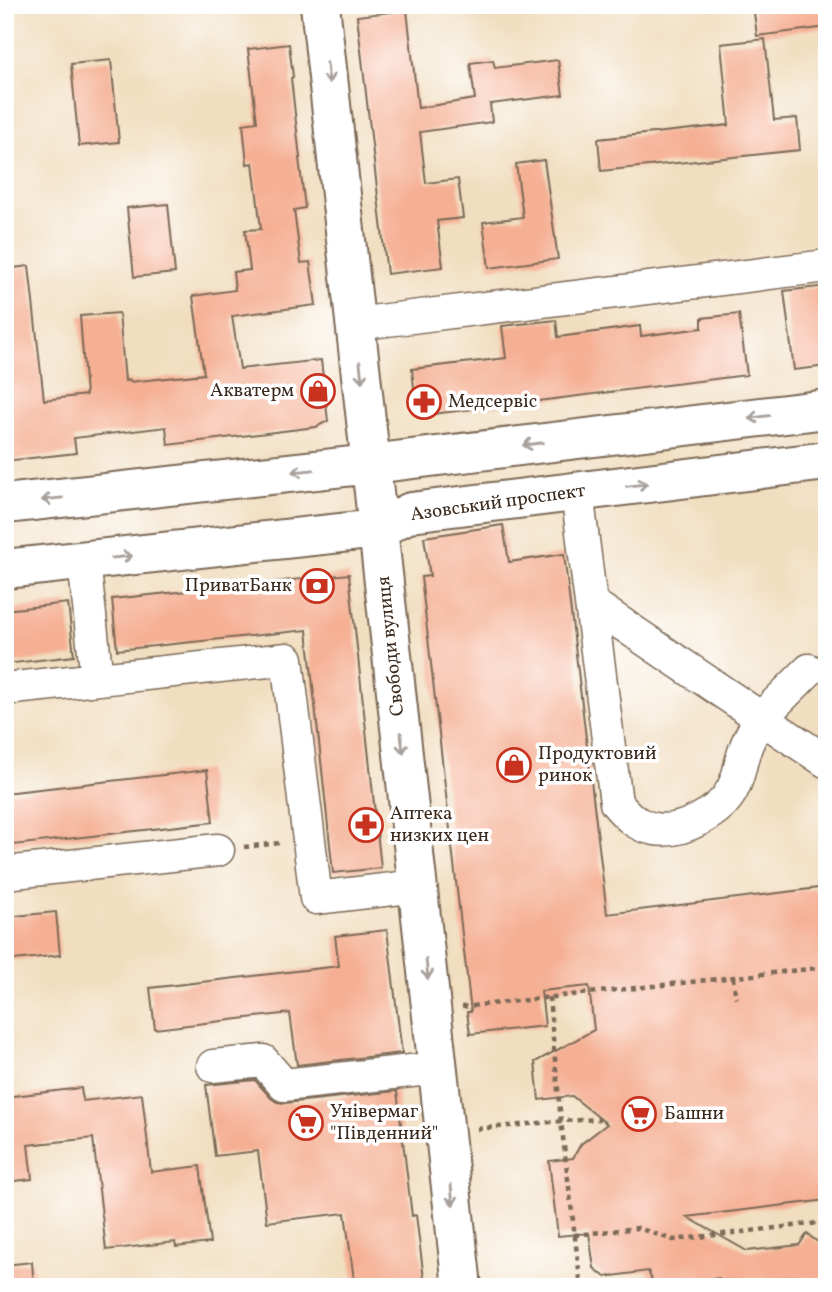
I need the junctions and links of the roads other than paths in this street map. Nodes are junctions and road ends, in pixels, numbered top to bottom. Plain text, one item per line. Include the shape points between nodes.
1 (320, 5) edge
2 (827, 265) edge
3 (355, 324) junction
4 (827, 409) edge
5 (827, 461) edge
6 (371, 464) junction
7 (577, 492) junction
8 (5, 505) edge
9 (378, 529) junction
10 (84, 561) junction
11 (5, 569) edge
12 (591, 603) junction
13 (809, 670) dead end
14 (97, 679) junction
15 (5, 689) edge
16 (761, 718) junction
17 (827, 762) edge
18 (218, 850) road end
19 (5, 873) edge
20 (418, 886) junction
21 (213, 1066) dead end
22 (438, 1068) junction
23 (462, 1287) edge

1 -> 3 main road, Свободи вулиця
2 - 3 lane
3 -> 6 main road, Свободи вулиця
4 -> 6 main road
7 -> 5 main road, Азовський проспект
6 -> 8 main road
6 - 9 main road, Свободи вулиця
7 - 9 main road, Азовський проспект via 411,512
7 - 12 lane
10 -> 9 main road, Азовський проспект
9 -> 20 main road, Свободи вулиця
10 - 11 main road, Азовський проспект
10 - 14 lane
12 - 16 lane
12 - 16 lane via 615,803 630,819 658,830 672,828 691,824 724,803
13 - 16 lane
14 - 15 lane
14 - 20 lane via 287,659 316,898
16 - 17 lane
18 - 19 lane
20 -> 22 main road, Свободи вулиця
21 - 22 lane via 263,1061 284,1085
22 -> 23 main road, Свободи вулиця

